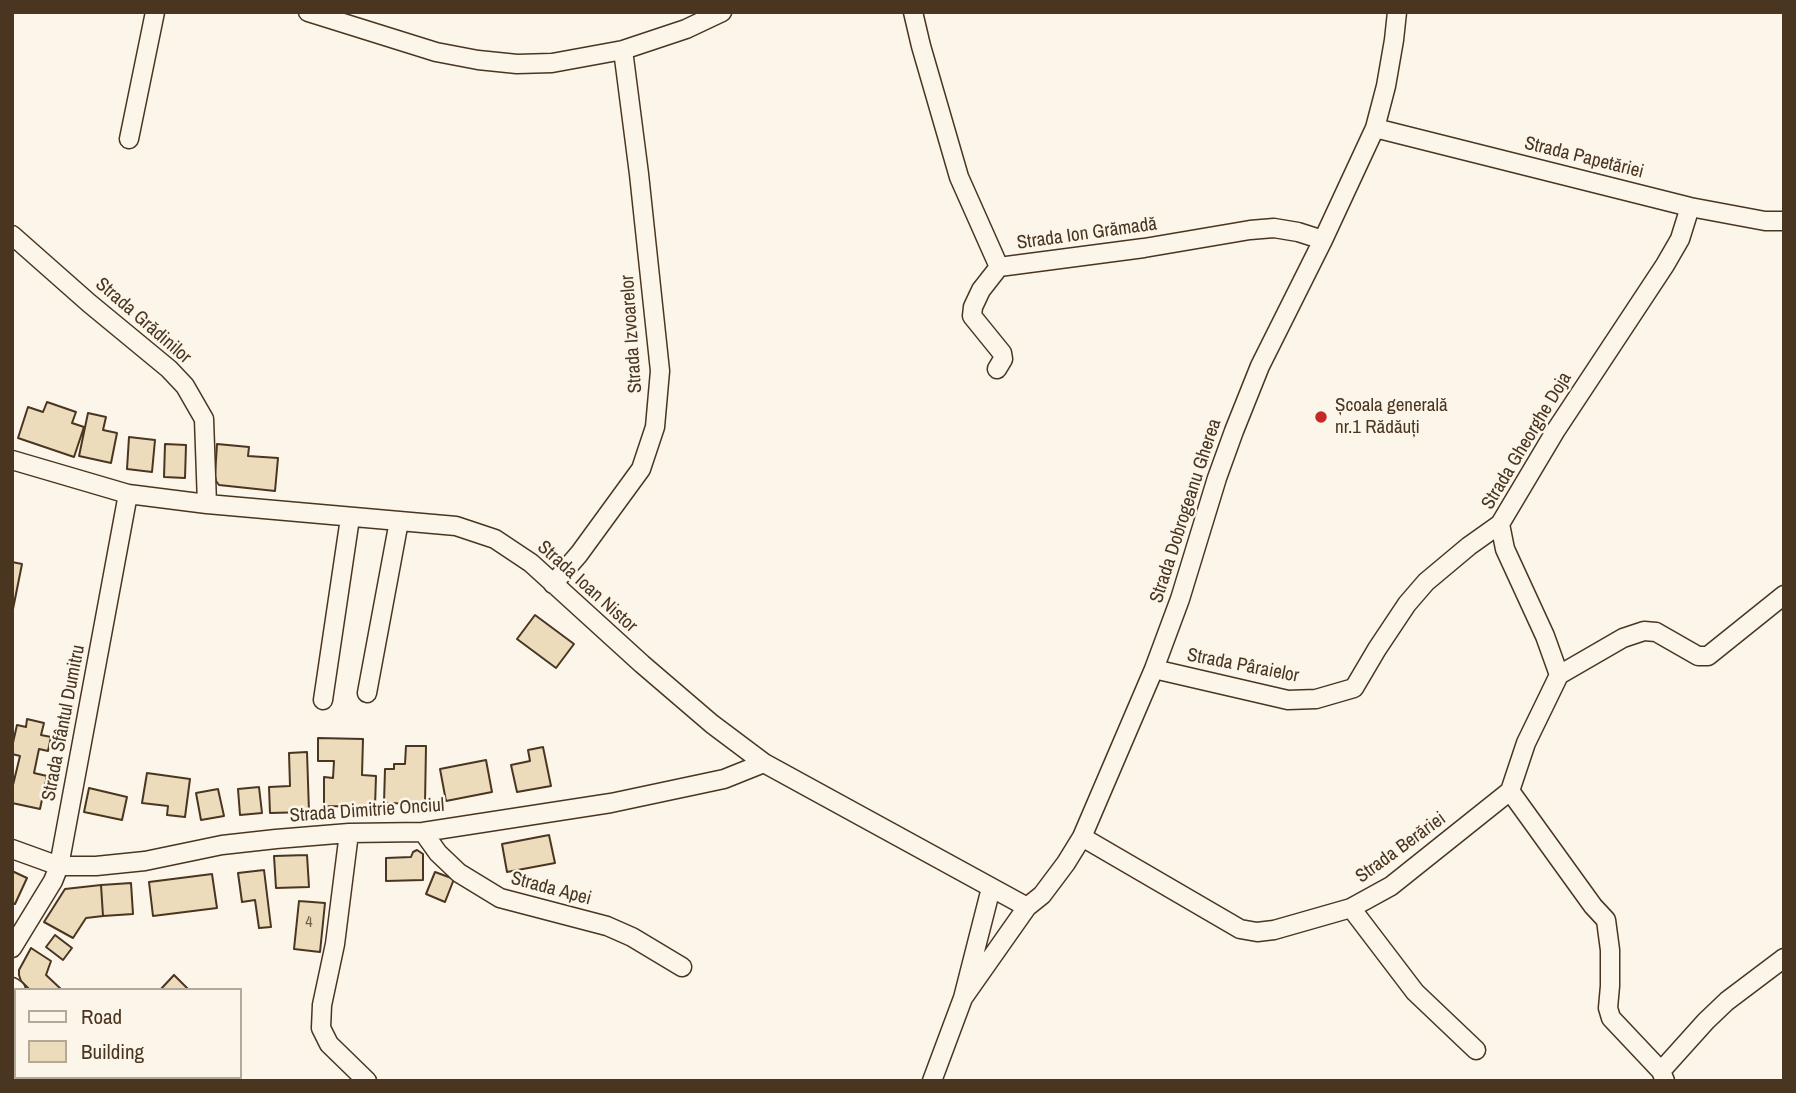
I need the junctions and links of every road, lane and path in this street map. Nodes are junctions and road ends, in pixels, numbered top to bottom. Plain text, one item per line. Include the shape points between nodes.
1 (155, 12) edge
2 (307, 12) edge
3 (722, 12) edge
4 (913, 12) edge
5 (1397, 12) edge
6 (351, 19) edge
7 (624, 50) junction
8 (1375, 128) junction
9 (129, 139) dead end
10 (1690, 206) junction
11 (1784, 221) edge
12 (12, 235) edge
13 (1323, 240) junction
14 (999, 267) junction
15 (997, 369) dead end
16 (12, 460) edge
17 (128, 494) junction
18 (207, 504) junction
19 (350, 518) junction
20 (400, 521) junction
21 (1500, 524) junction
22 (553, 584) junction
23 (1784, 595) edge
24 (1154, 668) junction
25 (1559, 675) junction
26 (367, 693) dead end
27 (323, 700) dead end
28 (764, 763) junction
29 (1510, 791) junction
30 (423, 832) junction
31 (349, 833) junction
32 (1082, 837) junction
33 (12, 849) edge
34 (59, 866) junction
35 (991, 888) junction
36 (1027, 907) junction
37 (1351, 908) junction
38 (12, 948) edge
39 (1784, 958) edge
40 (682, 967) dead end
41 (963, 998) junction
42 (1476, 1050) dead end
43 (1663, 1076) edge
44 (367, 1081) edge
45 (932, 1081) edge

1 - 9 street
2 - 6 street
3 - 7 street
4 - 14 street, Strada Ion Grămadă via 959,177
5 - 8 street, Strada Dobrogeanu Gherea
6 - 7 street via 436,52 478,60 552,64
7 - 22 street, Strada Izvoarelor via 660,371 655,427 641,469
8 - 10 street, Strada Papetăriei
8 - 13 street, Strada Dobrogeanu Gherea
10 - 11 street, Strada Papetăriei
10 - 21 street, Strada Gheorghe Doja via 1665,265
12 - 18 street, Strada Grădinilor via 185,386 204,419
13 - 14 street, Strada Ion Grămadă via 1274,228 1250,230
13 - 24 street, Strada Dobrogeanu Gherea via 1260,366 1234,431
14 - 15 street via 981,290 972,316 1002,353
16 - 17 street, Strada Ioan Nistor
17 - 18 street, Strada Ioan Nistor
17 - 34 street, Strada Sfântul Dumitru
18 - 19 street, Strada Ioan Nistor
19 - 20 street, Strada Ioan Nistor
19 - 27 street
20 - 22 street, Strada Ioan Nistor via 456,526 495,539
20 - 26 street
21 - 24 street, Strada Pâraielor via 1426,582 1354,688 1316,699 1288,700
21 - 25 street, Strada Gheorghe Doja via 1505,550
22 - 28 street, Strada Ioan Nistor via 712,724
23 - 25 street via 1708,656 1698,656 1656,632 1644,631
24 - 32 street, Strada Dobrogeanu Gherea
25 - 29 street via 1526,743
28 - 30 street, Strada Dimitrie Onciul via 724,779 624,800
28 - 35 street, Strada Ioan Nistor
29 - 37 street, Strada Berăriei via 1391,886
29 - 43 street via 1606,920 1611,1018
30 - 31 street, Strada Dimitrie Onciul
30 - 40 street, Strada Apei via 459,873 500,898 607,926
31 - 34 street, Strada Dimitrie Onciul via 222,845 145,861
31 - 44 street via 321,1028 329,1044
32 - 36 street, Strada Dobrogeanu Gherea via 1042,895
32 - 37 street, Strada Berăriei via 1240,929 1274,930
33 - 34 street, Strada Dimitrie Onciul
34 - 38 street, Strada Sfântul Dumitru
35 - 36 street, Strada Ioan Nistor
35 - 41 street, Strada Dobrogeanu Gherea
36 - 41 street, Strada Dobrogeanu Gherea
37 - 42 street via 1415,992
39 - 43 street via 1706,1021
41 - 45 street, Strada Dobrogeanu Gherea

